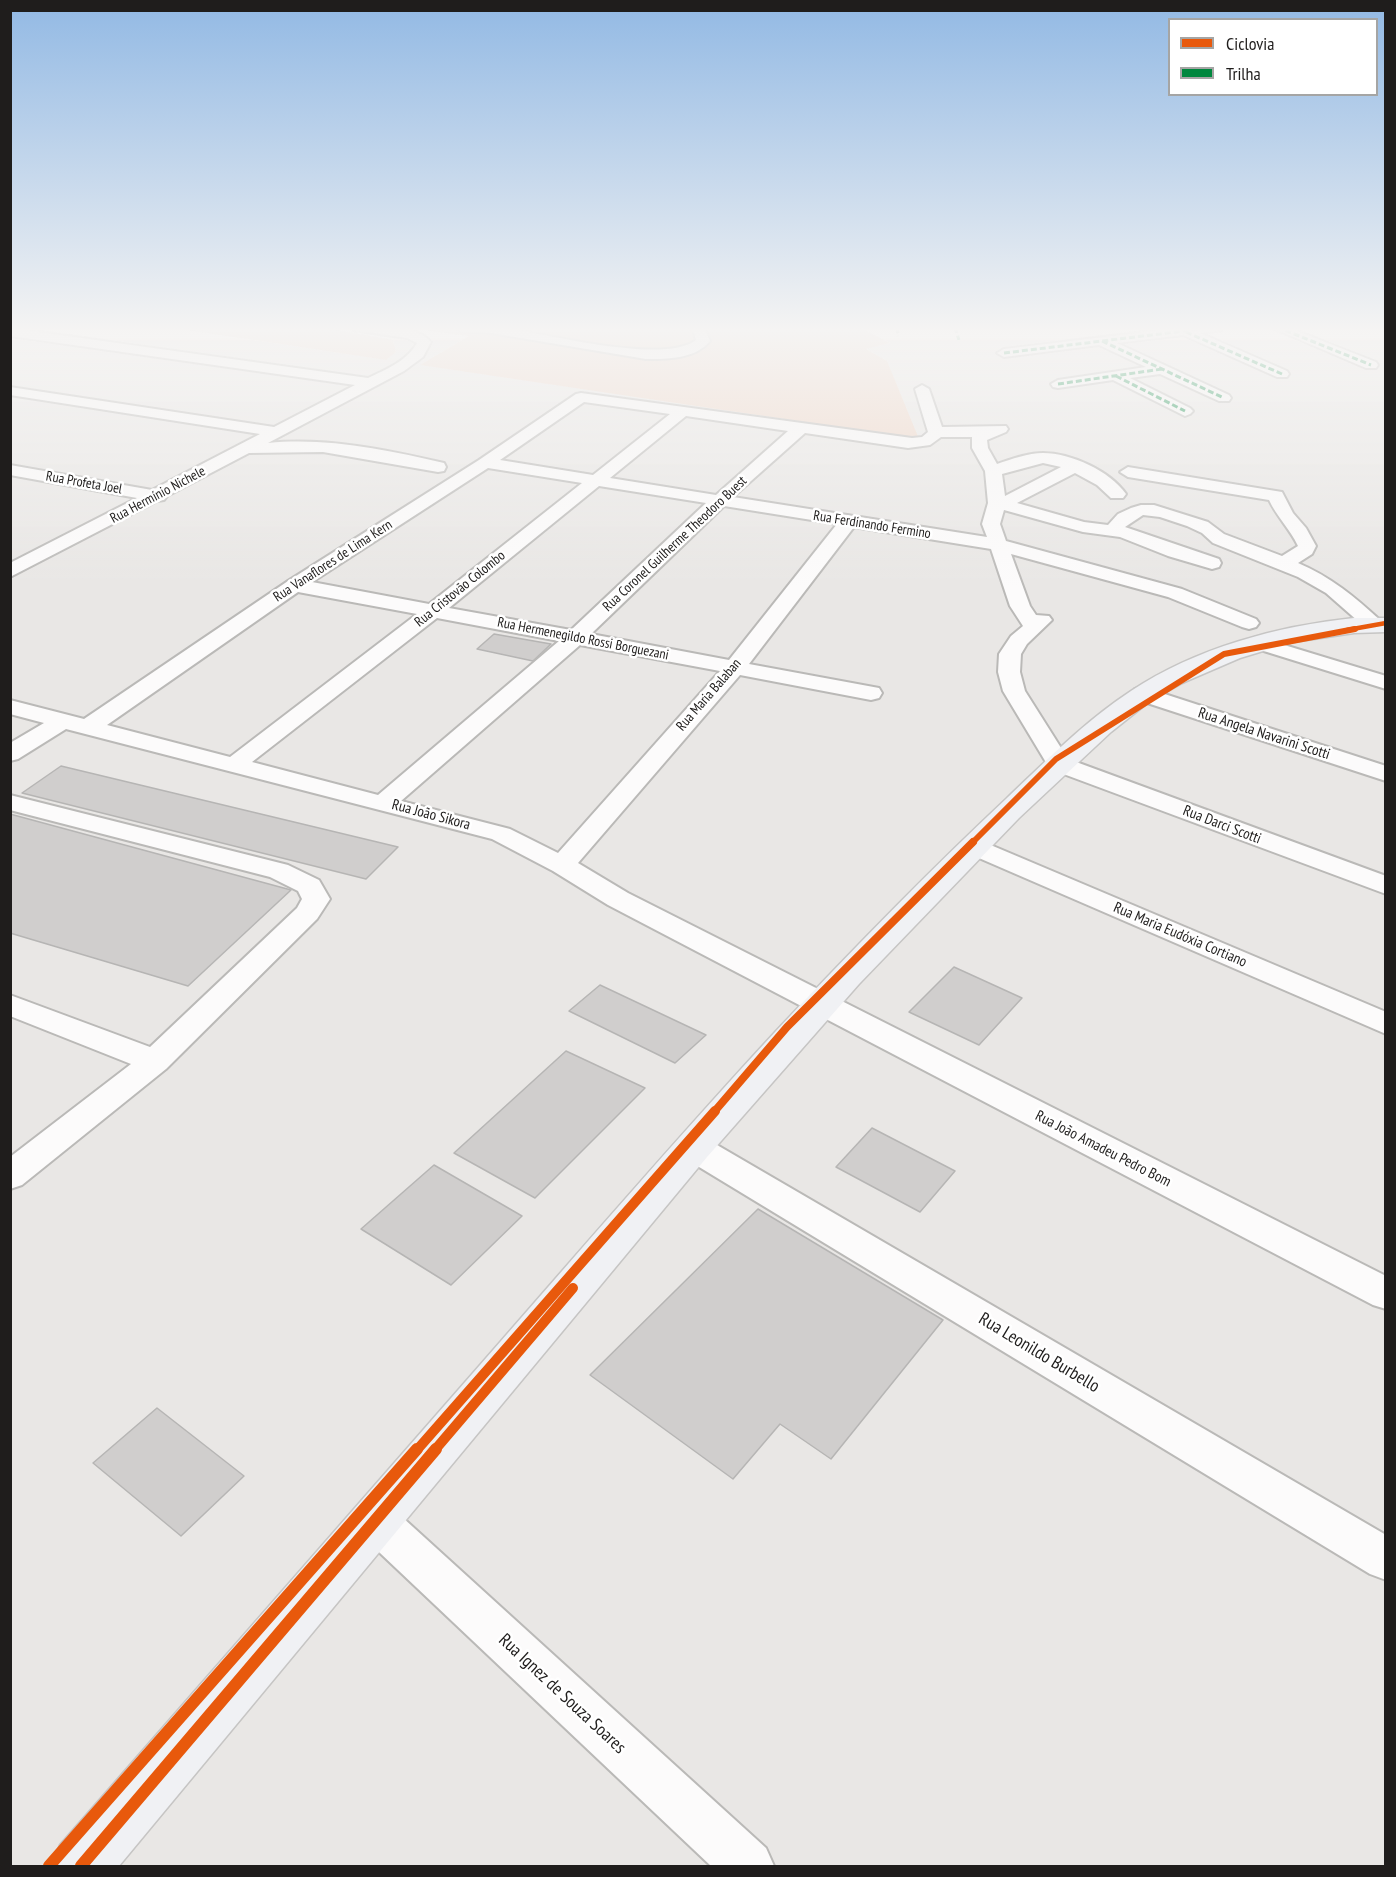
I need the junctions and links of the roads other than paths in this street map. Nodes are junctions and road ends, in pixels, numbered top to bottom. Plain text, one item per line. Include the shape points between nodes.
1 (163, 415) edge
2 (309, 415) edge
3 (557, 415) edge
4 (678, 415) edge
5 (708, 415) edge
6 (930, 415) edge
7 (801, 428) junction
8 (276, 432) junction
9 (936, 432) junction
10 (240, 451) junction
11 (485, 464) junction
12 (438, 467) dead end
13 (1074, 467) junction
14 (10, 470) edge
15 (993, 471) junction
16 (1128, 472) dead end
17 (592, 482) junction
18 (1117, 494) dead end
19 (158, 496) junction
20 (718, 502) junction
21 (1000, 504) junction
22 (849, 520) junction
23 (1113, 531) junction
24 (1000, 545) junction
25 (1212, 563) dead end
26 (1284, 563) junction
27 (11, 571) edge
28 (295, 585) junction
29 (433, 611) junction
30 (1380, 625) edge
31 (1253, 633) junction
32 (575, 638) junction
33 (734, 668) junction
34 (1386, 682) edge
35 (871, 693) dead end
36 (1143, 694) junction
37 (10, 707) edge
38 (61, 722) junction
39 (87, 728) junction
40 (10, 754) edge
41 (1059, 764) junction
42 (234, 765) junction
43 (1386, 774) edge
44 (10, 802) edge
45 (385, 802) junction
46 (974, 846) junction
47 (562, 865) junction
48 (1386, 886) edge
49 (821, 1003) junction
50 (10, 1005) edge
51 (1386, 1024) edge
52 (155, 1061) junction
53 (693, 1148) junction
54 (10, 1176) edge
55 (1386, 1294) edge
56 (376, 1521) junction
57 (1386, 1559) edge
58 (81, 1866) edge
59 (748, 1866) edge

1 - 8 street
2 - 8 street, Rua Hermínio Nichele
3 - 11 street, Rua Vanaflores de Lima Kern
4 - 17 street, Rua Cristovão Colombo
5 - 7 street
6 - 9 street
7 - 9 street via 908,443 926,441
7 - 20 street, Rua Coronel Guilherme Theodoro Buest
8 - 10 street, Rua Hermínio Nichele
9 - 15 street via 996,430 979,438
10 - 12 street via 289,446
10 - 19 street, Rua Hermínio Nichele
11 - 17 street, Rua Ferdinando Fermino
11 - 28 street, Rua Vanaflores de Lima Kern
13 - 15 street via 1046,458
13 - 18 street via 1097,477
13 - 21 street
14 - 19 street, Rua Profeta Joel
15 - 21 street
16 - 26 street via 1276,496 1307,546
17 - 20 street, Rua Ferdinando Fermino
17 - 29 street, Rua Cristovão Colombo
19 - 27 street, Rua Hermínio Nichele
20 - 22 street, Rua Ferdinando Fermino
20 - 32 street, Rua Coronel Guilherme Theodoro Buest
21 - 23 street via 1083,527
21 - 24 street via 991,524
22 - 24 street, Rua Ferdinando Fermino
22 - 33 street, Rua Maria Balaban
23 - 25 street
23 - 26 street via 1117,523 1133,514 1151,510 1200,525 1217,538
24 - 31 street, Rua Ferdinando Fermino via 1175,593
24 - 41 street via 1020,606 1038,624 1018,640 1010,654 1014,691
26 - 30 street via 1339,593
28 - 29 street, Rua Hermenegildo Rossi Borguezani
28 - 39 street, Rua Vanaflores de Lima Kern
29 - 32 street, Rua Hermenegildo Rossi Borguezani
29 - 42 street, Rua Cristovão Colombo
30 - 31 main road
31 - 34 street, Rua Ferdinando Fermino
31 - 36 main road via 1224,654
32 - 33 street, Rua Hermenegildo Rossi Borguezani
32 - 45 street, Rua Coronel Guilherme Theodoro Buest
33 - 35 street, Rua Hermenegildo Rossi Borguezani
33 - 47 street, Rua Maria Balaban
36 - 41 main road
36 - 43 street, Rua Angela Navarini Scotti
37 - 38 street, Rua João Sikora
38 - 39 street, Rua João Sikora
38 - 40 street
39 - 42 street, Rua João Sikora
41 - 46 main road
41 - 48 street, Rua Darci Scotti
42 - 45 street, Rua João Sikora
44 - 52 street via 279,871 309,886 315,899 307,913
45 - 47 street, Rua João Sikora via 501,834
46 - 49 main road
46 - 51 street, Rua Maria Eudóxia Cortiano
47 - 49 street, Rua João Sikora via 618,899
49 - 53 main road
49 - 55 street, Rua João Amadeu Pedro Bom
50 - 52 street
52 - 54 street
53 - 56 main road
53 - 57 street, Rua Leonildo Burbello
56 - 58 main road
56 - 59 street, Rua Ignez de Souza Soares

